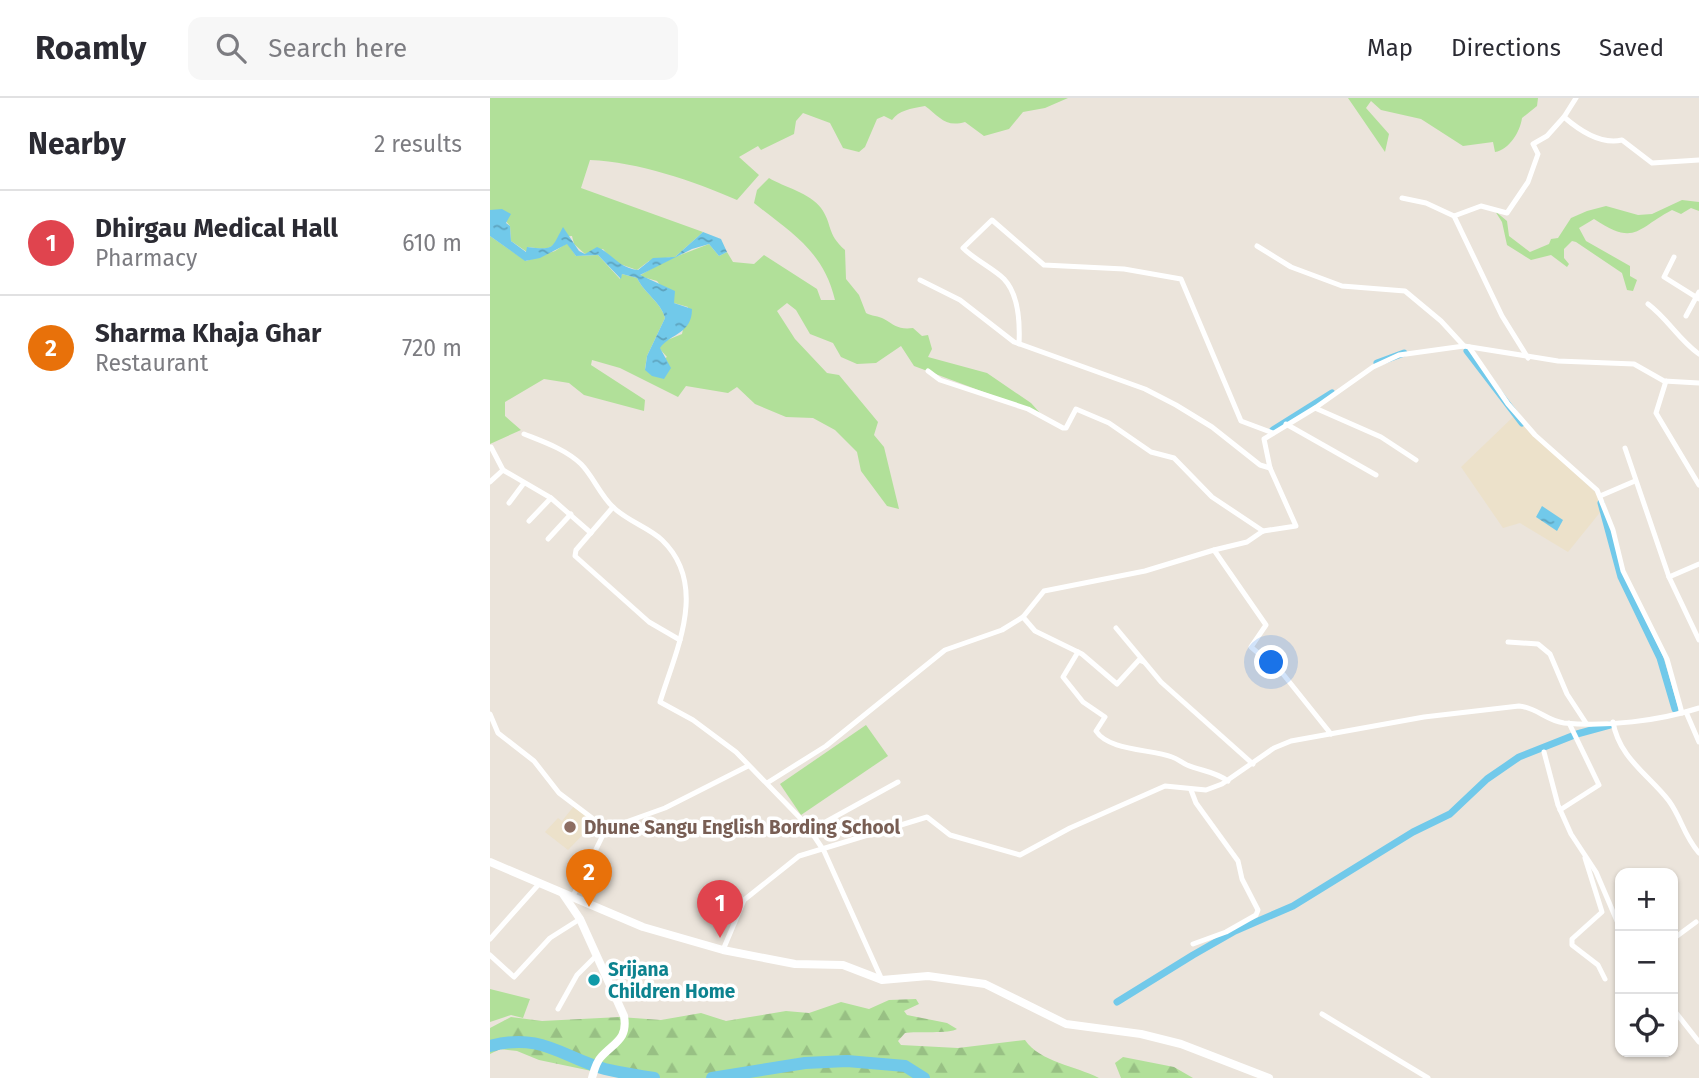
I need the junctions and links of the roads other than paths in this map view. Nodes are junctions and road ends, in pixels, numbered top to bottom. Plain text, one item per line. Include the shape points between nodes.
1 (1576, 98) edge
2 (1564, 117) junction
3 (1699, 159) edge
4 (1402, 198) dead end
5 (1454, 216) junction
6 (1257, 246) dead end
7 (1674, 257) dead end
8 (920, 280) dead end
9 (1698, 296) edge
10 (1648, 304) dead end
11 (1686, 316) dead end
12 (1019, 344) junction
13 (1466, 346) junction
14 (1699, 354) edge
15 (1528, 358) junction
16 (928, 371) dead end
17 (1666, 381) junction
18 (1699, 383) edge
19 (1315, 408) junction
20 (1286, 424) junction
21 (1273, 433) junction
22 (524, 434) dead end
23 (491, 447) edge
24 (1625, 448) dead end
25 (1416, 460) dead end
26 (1270, 468) junction
27 (502, 470) junction
28 (1376, 475) dead end
29 (1635, 481) junction
30 (490, 482) edge
31 (524, 483) junction
32 (1699, 485) edge
33 (1600, 496) junction
34 (551, 498) junction
35 (509, 503) dead end
36 (613, 507) junction
37 (571, 514) junction
38 (529, 522) dead end
39 (1263, 531) junction
40 (591, 533) junction
41 (548, 540) dead end
42 (1214, 550) junction
43 (1699, 564) edge
44 (1669, 578) junction
45 (1023, 617) junction
46 (1116, 628) dead end
47 (680, 640) junction
48 (1699, 640) edge
49 (1508, 642) dead end
50 (1079, 652) junction
51 (1144, 662) junction
52 (1699, 708) edge
53 (490, 713) edge
54 (1684, 713) junction
55 (1613, 722) junction
56 (1569, 723) junction
57 (1586, 723) junction
58 (1332, 734) junction
59 (1699, 742) edge
60 (1544, 752) dead end
61 (1253, 764) junction
62 (748, 765) junction
63 (1227, 780) junction
64 (898, 782) dead end
65 (767, 783) junction
66 (1191, 790) junction
67 (1560, 810) junction
68 (811, 830) junction
69 (604, 834) junction
70 (824, 850) junction
71 (1699, 853) edge
72 (1584, 855) junction
73 (490, 862) edge
74 (539, 884) junction
75 (563, 894) junction
76 (573, 896) junction
77 (1615, 916) edge
78 (580, 919) junction
79 (1696, 922) dead end
80 (1678, 935) edge
81 (490, 939) edge
82 (1193, 944) dead end
83 (723, 950) junction
84 (490, 955) edge
85 (596, 956) junction
86 (1605, 979) dead end
87 (882, 981) junction
88 (558, 1009) dead end
89 (1322, 1014) dead end
90 (1678, 1015) edge
91 (1699, 1042) edge
92 (593, 1075) edge
93 (1269, 1078) edge
94 (1428, 1078) edge

1 - 2 street
2 - 3 street via 1591,136 1622,140 1652,163
2 - 5 street via 1533,144 1538,154 1528,182 1507,213 1481,206
4 - 5 street
5 - 15 street via 1502,316
6 - 13 street via 1291,267 1342,286 1405,291
7 - 9 street via 1664,278
8 - 12 street via 960,300
9 - 11 street
10 - 14 street
12 - 21 street via 1020,318 1005,280 963,248 992,220 1044,265 1181,279 1241,421
12 - 26 street via 1145,389 1212,427
13 - 15 street
13 - 19 street via 1399,355 1373,367
13 - 33 street via 1535,435
15 - 17 street via 1634,364
16 - 39 street via 940,380 1028,409 1063,428 1076,409 1095,415 1151,452 1174,457 1212,497
17 - 18 street
17 - 32 street via 1656,412
19 - 20 street
19 - 25 street via 1381,437
20 - 21 street
20 - 28 street
21 - 26 street via 1264,439
22 - 36 street via 560,449 582,465
23 - 27 street
24 - 29 street
26 - 39 street via 1296,526
27 - 30 street
27 - 31 street
29 - 33 street
29 - 44 street
31 - 34 street
31 - 35 street
33 - 54 street via 1623,571 1667,659
34 - 37 street
34 - 38 street
36 - 40 street
36 - 47 street via 660,538 678,558 688,587
37 - 40 street
37 - 41 street
39 - 42 street via 1247,542
40 - 47 street via 575,556 649,622
42 - 45 street via 1145,571 1044,591
42 - 58 street via 1266,625 1251,647 1283,674
43 - 44 street
44 - 48 street
45 - 50 street via 1035,631
45 - 65 street via 1002,630 945,650 826,746
46 - 51 street
47 - 62 street via 660,702 715,736
49 - 57 street via 1538,644 1550,654
50 - 51 street via 1117,684 1139,660
50 - 63 street via 1063,677 1083,702 1105,717 1097,734 1175,757
51 - 61 street
52 - 54 street
53 - 69 street via 498,733 534,761 559,793 592,818
54 - 55 street
54 - 59 street
55 - 57 street
55 - 71 street via 1633,764 1670,802 1687,840
56 - 57 street
56 - 58 street via 1552,720 1530,706 1519,706 1424,716
56 - 67 street via 1599,785
58 - 61 street via 1291,741
60 - 67 street
61 - 63 street
62 - 65 street
62 - 69 street
63 - 66 street via 1206,790
64 - 68 street
65 - 68 street
66 - 70 street via 1165,786 1020,855 950,835 927,817
66 - 82 street via 1238,861 1258,910 1226,932
67 - 72 street
68 - 70 street
69 - 76 street
70 - 83 street via 799,856 744,901
70 - 87 street
72 - 77 street
72 - 86 street via 1602,912 1572,939 1573,945 1598,965
73 - 74 main road
74 - 75 main road
74 - 81 street
75 - 76 main road
75 - 78 main road
76 - 83 main road via 643,926
78 - 84 street via 550,938 514,977
78 - 85 main road
79 - 80 street
83 - 87 main road via 795,964 843,965
85 - 88 street via 578,975
85 - 92 main road via 625,1026 617,1045 598,1059
87 - 93 main road via 928,976 985,984 1066,1024 1181,1044
89 - 94 street
90 - 91 street

